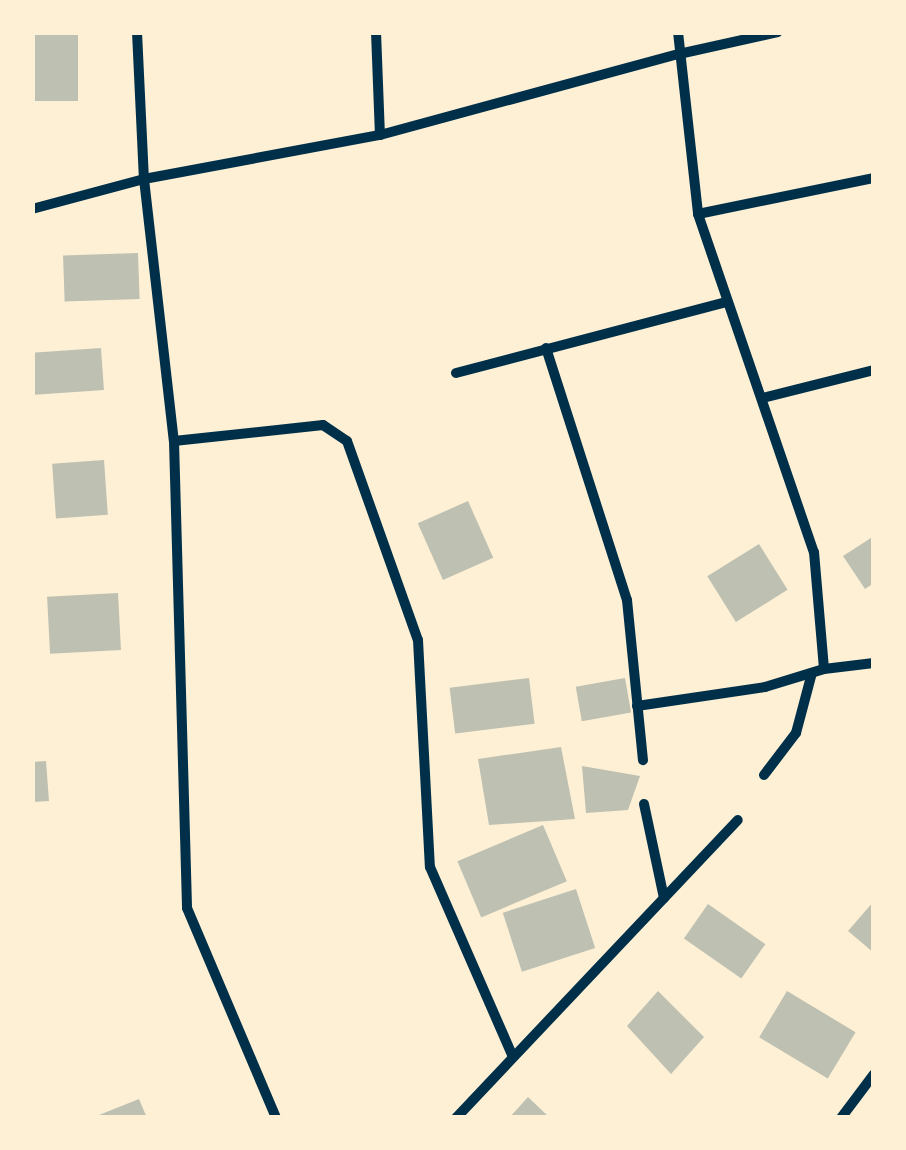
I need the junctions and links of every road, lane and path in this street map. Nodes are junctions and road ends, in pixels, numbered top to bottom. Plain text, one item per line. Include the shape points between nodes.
1 (137, 32) edge
2 (376, 32) edge
3 (678, 32) edge
4 (778, 32) edge
5 (679, 54) junction
6 (380, 135) junction
7 (874, 178) edge
8 (144, 179) junction
9 (32, 209) edge
10 (698, 214) junction
11 (727, 302) junction
12 (546, 348) junction
13 (874, 370) edge
14 (456, 373) dead end
15 (763, 398) junction
16 (174, 441) junction
17 (874, 663) edge
18 (818, 671) junction
19 (637, 706) junction
20 (643, 760) dead end
21 (764, 774) dead end
22 (644, 804) dead end
23 (738, 820) dead end
24 (664, 898) junction
25 (513, 1057) junction
26 (874, 1074) edge
27 (276, 1118) edge
28 (456, 1118) edge
29 (841, 1118) edge

1 - 8 street
2 - 6 street
3 - 5 street
4 - 5 street
5 - 6 street
5 - 10 street
6 - 8 street
7 - 10 street
8 - 9 street
8 - 16 street
10 - 11 street
11 - 12 street
11 - 15 street
12 - 14 street
12 - 19 street via 627,600
13 - 15 street
15 - 18 street via 814,552
16 - 25 street via 323,425 347,441 418,640 430,867
16 - 27 street via 187,908
17 - 18 street
18 - 19 street
18 - 21 street via 796,733
19 - 20 street
22 - 24 street
23 - 24 street
24 - 25 street
25 - 28 street
26 - 29 street

